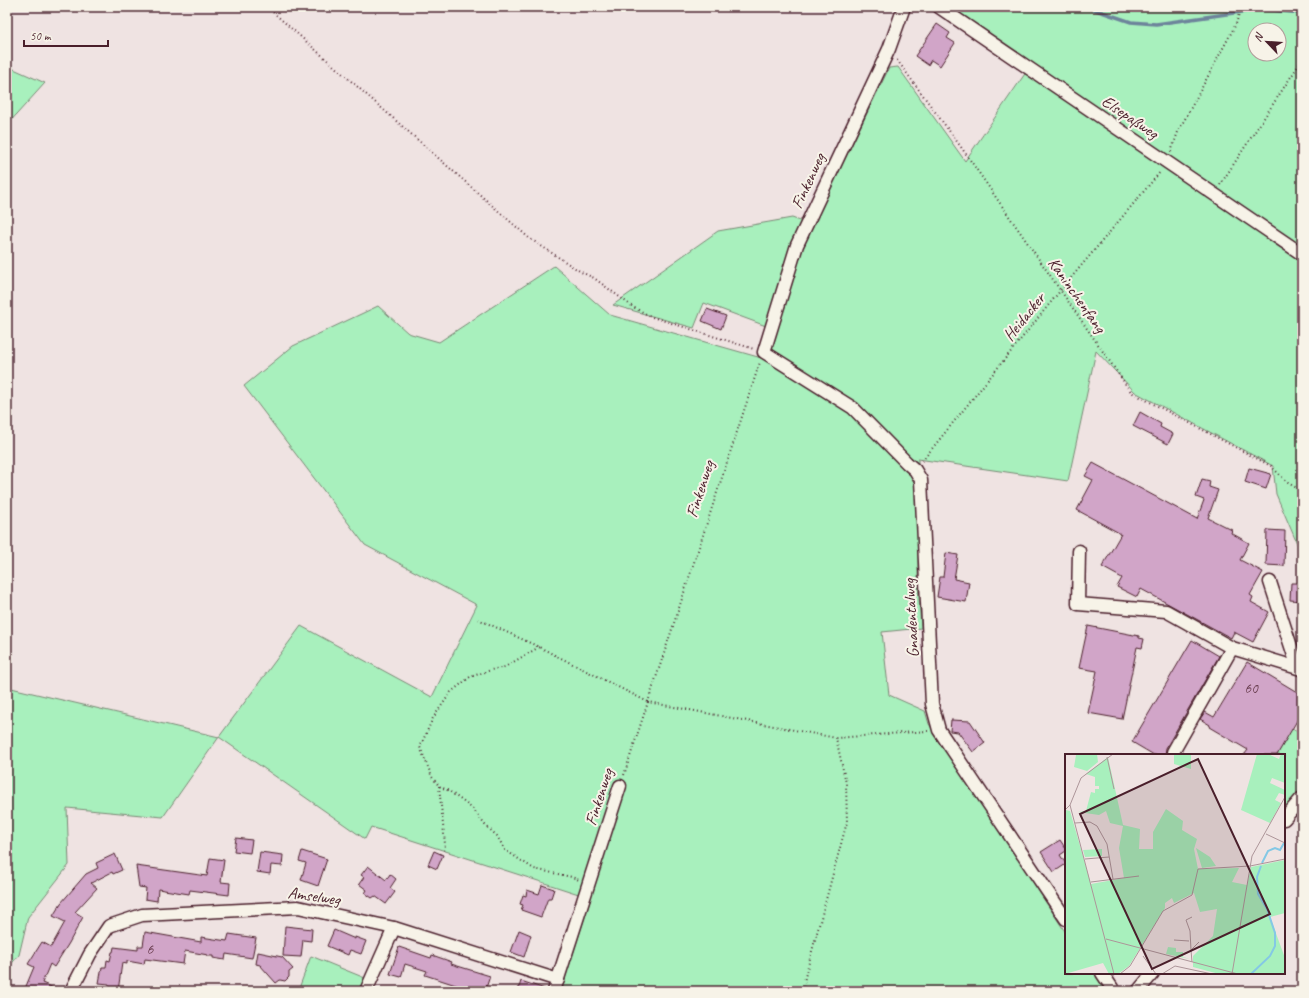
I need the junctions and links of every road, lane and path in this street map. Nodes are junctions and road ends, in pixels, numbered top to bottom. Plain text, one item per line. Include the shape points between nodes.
1 (267, 7) edge
2 (904, 7) edge
3 (939, 7) edge
4 (1241, 7) edge
5 (889, 49) junction
6 (1302, 60) edge
7 (1168, 163) junction
8 (1214, 194) junction
9 (1302, 254) edge
10 (1060, 292) junction
11 (764, 352) junction
12 (915, 470) junction
13 (1302, 491) edge
14 (1079, 551) dead end
15 (1270, 582) dead end
16 (478, 619) dead end
17 (539, 647) junction
18 (1232, 648) junction
19 (1300, 668) edge
20 (648, 702) junction
21 (939, 730) junction
22 (836, 738) junction
23 (1173, 752) dead end
24 (439, 786) junction
25 (620, 786) joint
26 (1302, 798) edge
27 (1285, 818) edge
28 (444, 852) dead end
29 (588, 886) junction
30 (1065, 918) edge
31 (394, 928) junction
32 (1103, 974) edge
33 (1152, 974) edge
34 (556, 985) edge
35 (71, 991) edge
36 (366, 991) edge
37 (803, 991) edge
38 (1114, 991) edge
39 (1138, 991) edge

1 - 11 path via 529,238 652,317
2 - 5 street, Finkenweg
3 - 7 street, Elsepaßweg
4 - 7 path via 1236,24 1178,132
5 - 10 path, Kaninchenfang via 961,147
5 - 11 street, Finkenweg via 796,245
6 - 8 path
7 - 8 street, Elsepaßweg
7 - 10 path, Heidacker
8 - 9 street, Elsepaßweg
10 - 12 path, Heidacker
10 - 13 path, Kaninchenfang via 1131,392 1271,466 1288,483
11 - 12 street, Gnadentalweg via 853,408
11 - 20 path, Finkenweg
12 - 21 street, Gnadentalweg via 921,480 932,704
14 - 18 street via 1078,604 1166,611
15 - 19 street
16 - 17 path
17 - 20 path
17 - 24 path via 505,667 470,677 451,692 433,718 420,748
18 - 19 street
18 - 23 street
20 - 22 path
20 - 25 path, Finkenweg
21 - 22 path
21 - 30 street, Gnadentalweg
22 - 37 path via 846,783 847,822 804,977
24 - 28 path
24 - 29 path via 473,809 497,836 505,850 518,859 534,869 572,877
25 - 29 street, Finkenweg
26 - 27 street
29 - 34 street, Finkenweg
31 - 34 street, Amselweg
31 - 35 street, Amselweg via 298,907 142,915 109,926 90,954
31 - 36 street
32 - 38 street
33 - 39 street

